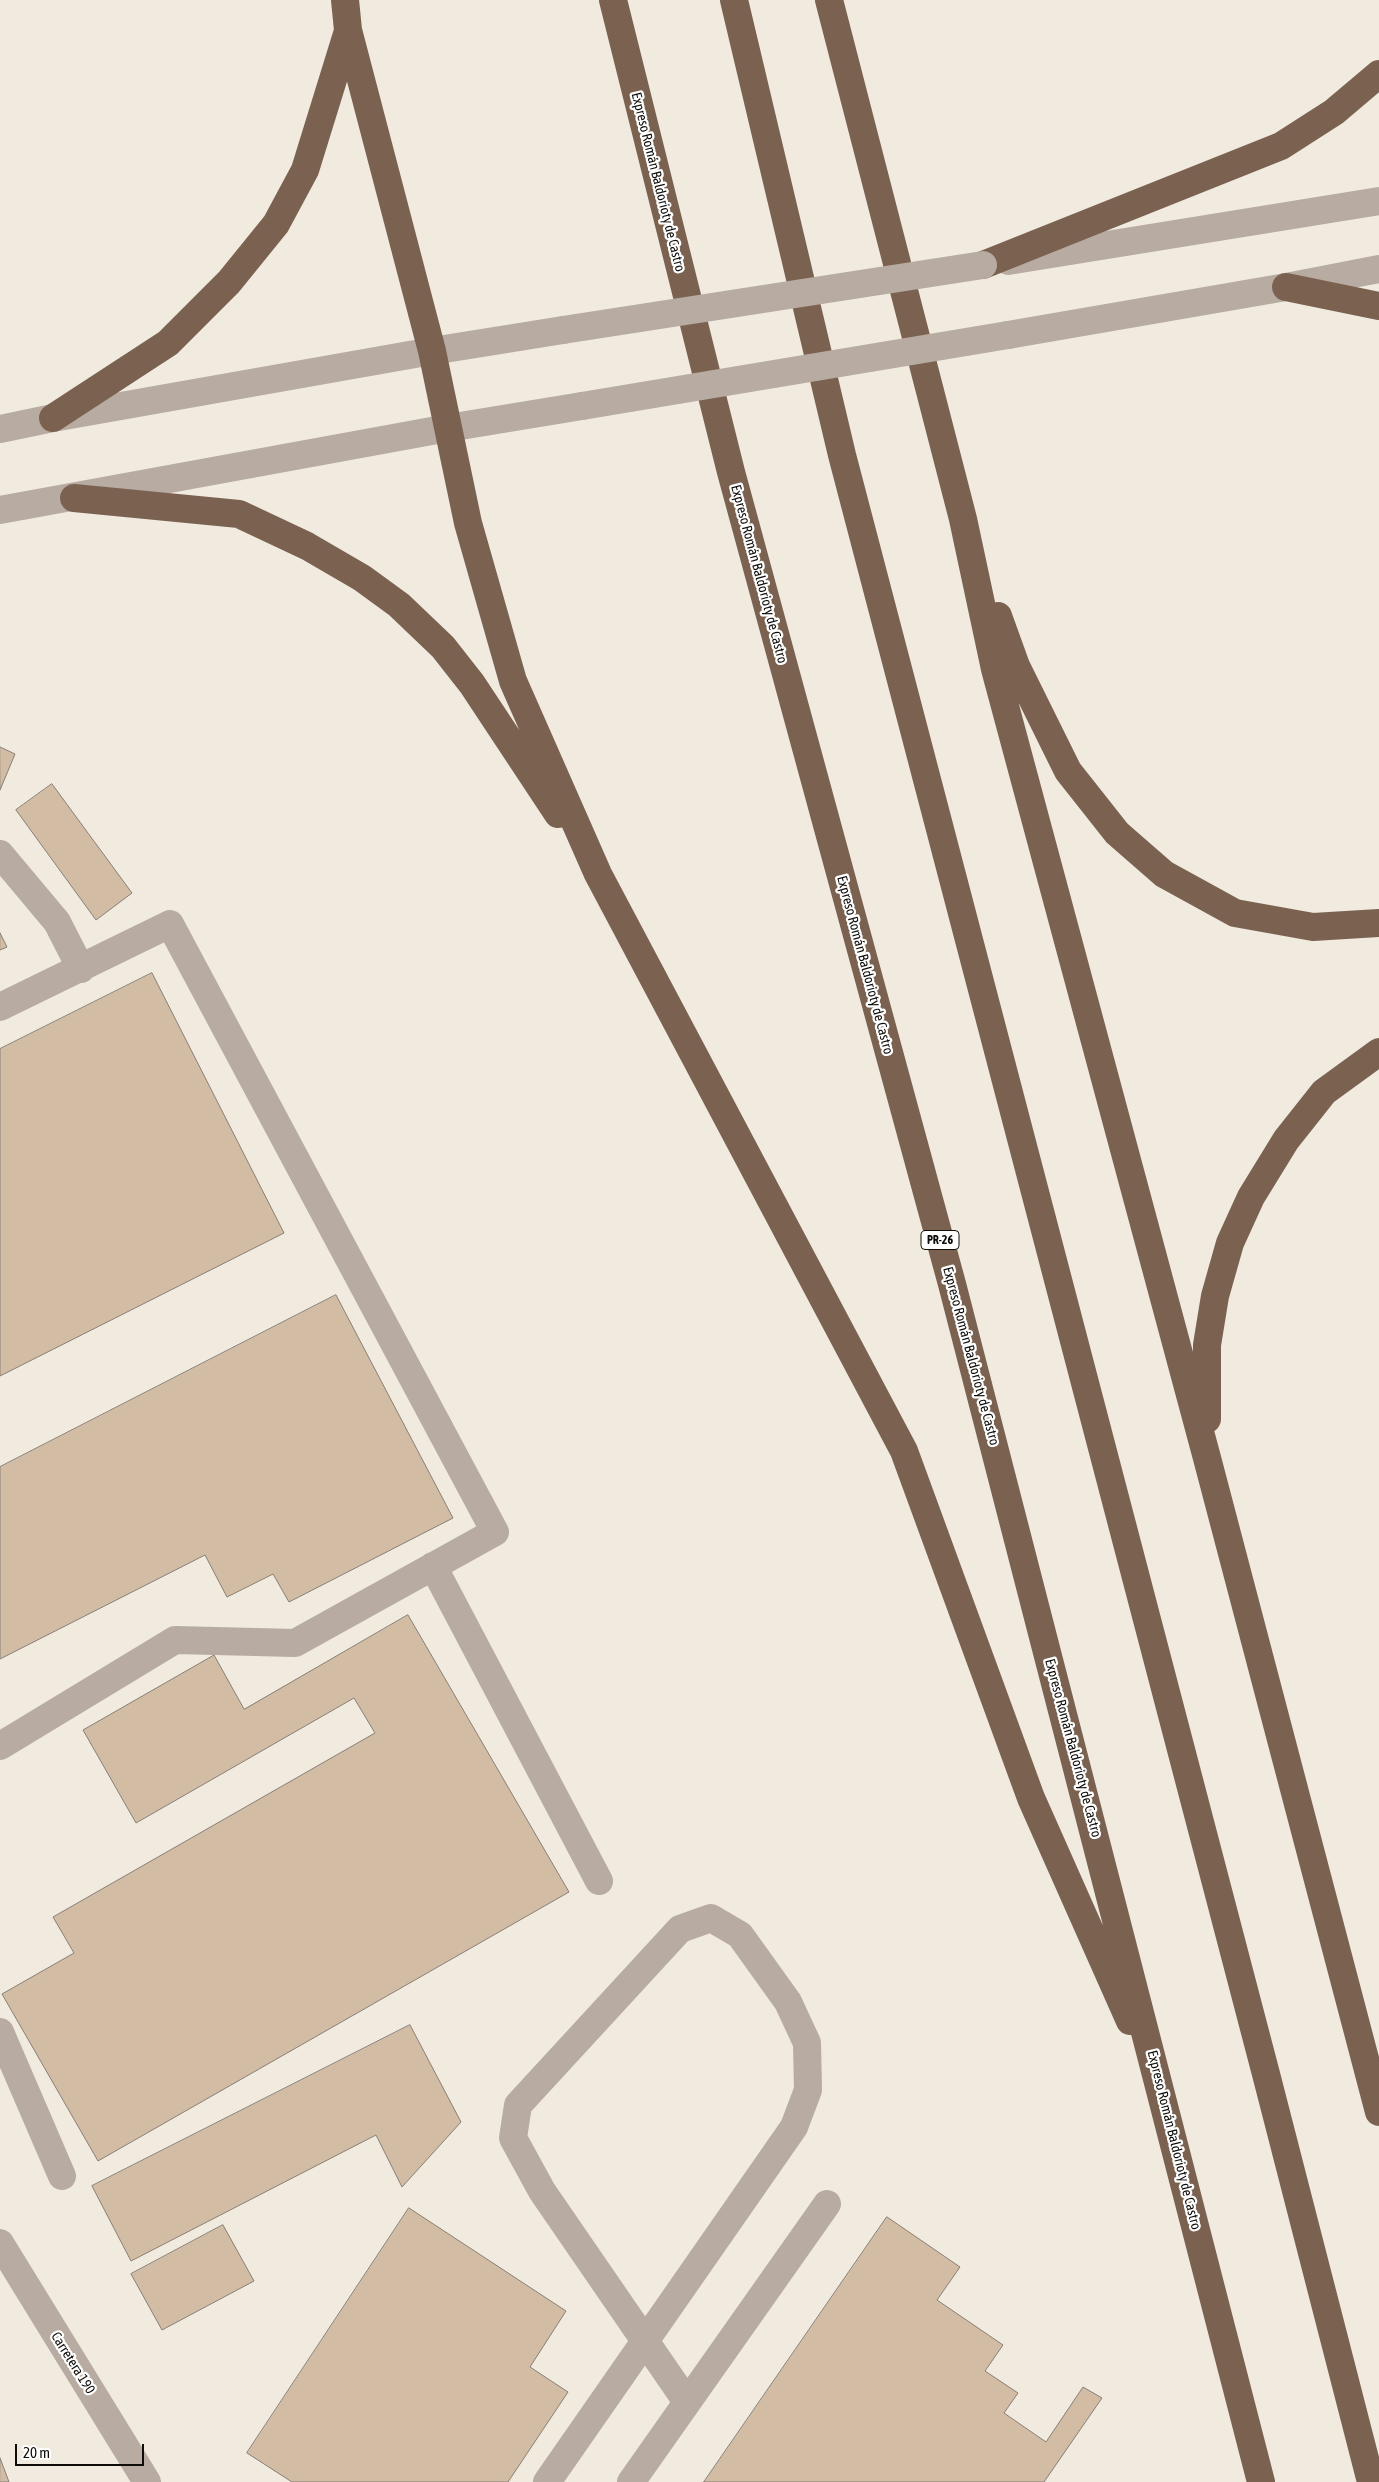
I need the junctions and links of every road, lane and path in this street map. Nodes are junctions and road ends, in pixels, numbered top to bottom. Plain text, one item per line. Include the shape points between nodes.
1 (345, 0) edge
2 (612, 0) edge
3 (734, 0) edge
4 (829, 0) edge
5 (348, 30) junction
6 (1379, 74) edge
7 (1379, 201) edge
8 (983, 265) junction
9 (1379, 269) edge
10 (1286, 287) junction
11 (1379, 306) edge
12 (432, 351) junction
13 (53, 418) junction
14 (448, 428) junction
15 (0, 429) edge
16 (74, 498) junction
17 (0, 510) edge
18 (963, 519) junction
19 (0, 854) edge
20 (598, 874) junction
21 (1379, 923) edge
22 (81, 969) junction
23 (0, 1007) edge
24 (1379, 1052) edge
25 (1207, 1458) junction
26 (433, 1566) junction
27 (0, 1746) edge
28 (599, 1881) dead end
29 (0, 2032) edge
30 (1162, 2096) junction
31 (1379, 2112) edge
32 (62, 2176) dead end
33 (827, 2204) dead end
34 (0, 2243) edge
35 (644, 2342) junction
36 (687, 2402) junction
37 (147, 2482) edge
38 (547, 2482) edge
39 (632, 2482) edge
40 (1261, 2482) edge
41 (1371, 2482) edge

1 - 5 highway
2 - 30 highway, Expreso Román Baldorioty de Castro / PR-26 via 733,481 952,1284
3 - 41 highway via 842,455
4 - 18 highway
5 - 12 highway
5 - 13 highway via 305,170 276,224 229,282 168,343
6 - 8 highway via 1334,112 1281,146
7 - 8 street
8 - 12 street, bridge
9 - 10 street
10 - 11 highway
10 - 14 street, bridge
12 - 13 street
12 - 14 highway
13 - 15 street
14 - 16 street
14 - 20 highway via 468,523 513,682
16 - 17 street
16 - 20 highway via 239,514 307,546 362,578 399,605 466,676
18 - 21 highway via 1016,666 1068,771 1117,833 1164,874 1235,913 1313,927
18 - 25 highway via 995,669
19 - 22 street via 57,922
20 - 30 highway via 904,1451 1031,1798
22 - 23 street
22 - 26 street via 170,924 495,1532
24 - 25 highway via 1324,1092 1297,1126 1251,1197 1230,1243 1214,1296 1207,1344
25 - 31 highway
26 - 27 street via 295,1642 175,1640
26 - 28 street
29 - 32 street
30 - 40 highway, Expreso Román Baldorioty de Castro / PR-26
33 - 36 street
34 - 37 street, Carretera 190
35 - 35 street via 794,2128 808,2090 807,2044 788,2002 740,1935 711,1918 680,1929 518,2105 513,2138 542,2191
35 - 36 street
35 - 38 street
36 - 39 street

